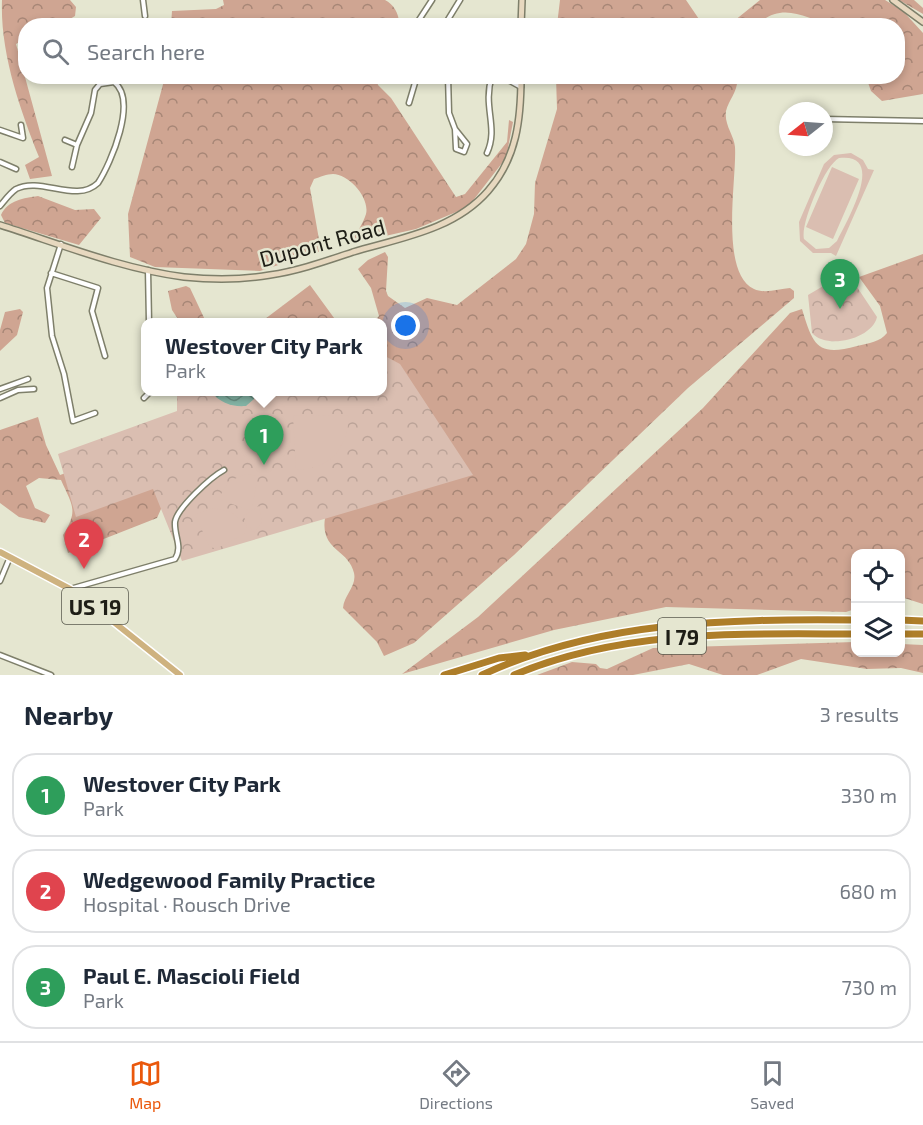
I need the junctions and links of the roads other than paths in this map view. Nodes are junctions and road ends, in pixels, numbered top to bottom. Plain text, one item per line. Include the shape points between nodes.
1 (143, 0) edge
2 (432, 0) edge
3 (460, 0) edge
4 (522, 0) edge
5 (893, 0) edge
6 (145, 16) dead end
7 (420, 18) edge
8 (449, 18) edge
9 (521, 18) edge
10 (923, 22) edge
11 (100, 84) edge
12 (115, 84) edge
13 (415, 84) edge
14 (448, 84) edge
15 (490, 84) edge
16 (516, 84) edge
17 (521, 87) joint
18 (409, 103) dead end
19 (833, 119) edge
20 (923, 121) edge
21 (21, 126) dead end
22 (455, 129) junction
23 (0, 130) edge
24 (65, 140) dead end
25 (77, 145) junction
26 (487, 153) dead end
27 (0, 162) edge
28 (72, 167) dead end
29 (16, 169) dead end
30 (0, 206) edge
31 (0, 225) edge
32 (61, 244) junction
33 (151, 271) junction
34 (51, 273) junction
35 (149, 318) edge
36 (105, 356) dead end
37 (28, 379) dead end
38 (0, 389) edge
39 (34, 389) dead end
40 (0, 398) edge
41 (95, 413) dead end
42 (224, 470) dead end
43 (0, 552) edge
44 (10, 557) junction
45 (0, 581) edge
46 (70, 590) junction
47 (851, 620) edge
48 (905, 620) edge
49 (923, 621) edge
50 (851, 634) edge
51 (905, 634) edge
52 (923, 634) edge
53 (537, 653) junction
54 (0, 655) edge
55 (51, 675) edge
56 (180, 675) edge
57 (444, 675) edge
58 (482, 675) edge
59 (514, 675) edge

1 - 6 street
2 - 7 street
3 - 8 street
4 - 9 street
5 - 10 street
11 - 25 street via 94,90 91,113
12 - 30 street via 122,94 124,116 98,183 84,190 16,189
13 - 18 street
14 - 22 street via 447,106
15 - 26 street via 487,102 494,134
16 - 17 street
17 - 33 street, Dupont Road via 519,128 503,169 483,197 445,224 270,275 211,279
19 - 20 street
21 - 23 street via 23,138
22 - 22 street via 456,148 464,152 467,144
24 - 25 street
25 - 28 street
27 - 29 street
31 - 32 street, Dupont Road
32 - 33 street, Dupont Road
32 - 34 street
33 - 35 street
34 - 36 street via 98,288 92,311
34 - 41 street via 48,288 52,336 73,421
37 - 38 street
39 - 40 street via 18,390
42 - 46 street via 177,513 180,549 175,559
43 - 44 main road, US 19
44 - 45 street
44 - 46 main road, US 19
46 - 56 main road, US 19
47 - 53 highway, I 79 via 668,625 600,636
48 - 49 highway
50 - 59 highway, I 79 via 651,639 592,650
51 - 52 highway
53 - 57 highway via 500,658
53 - 58 highway, I 79
54 - 55 street

